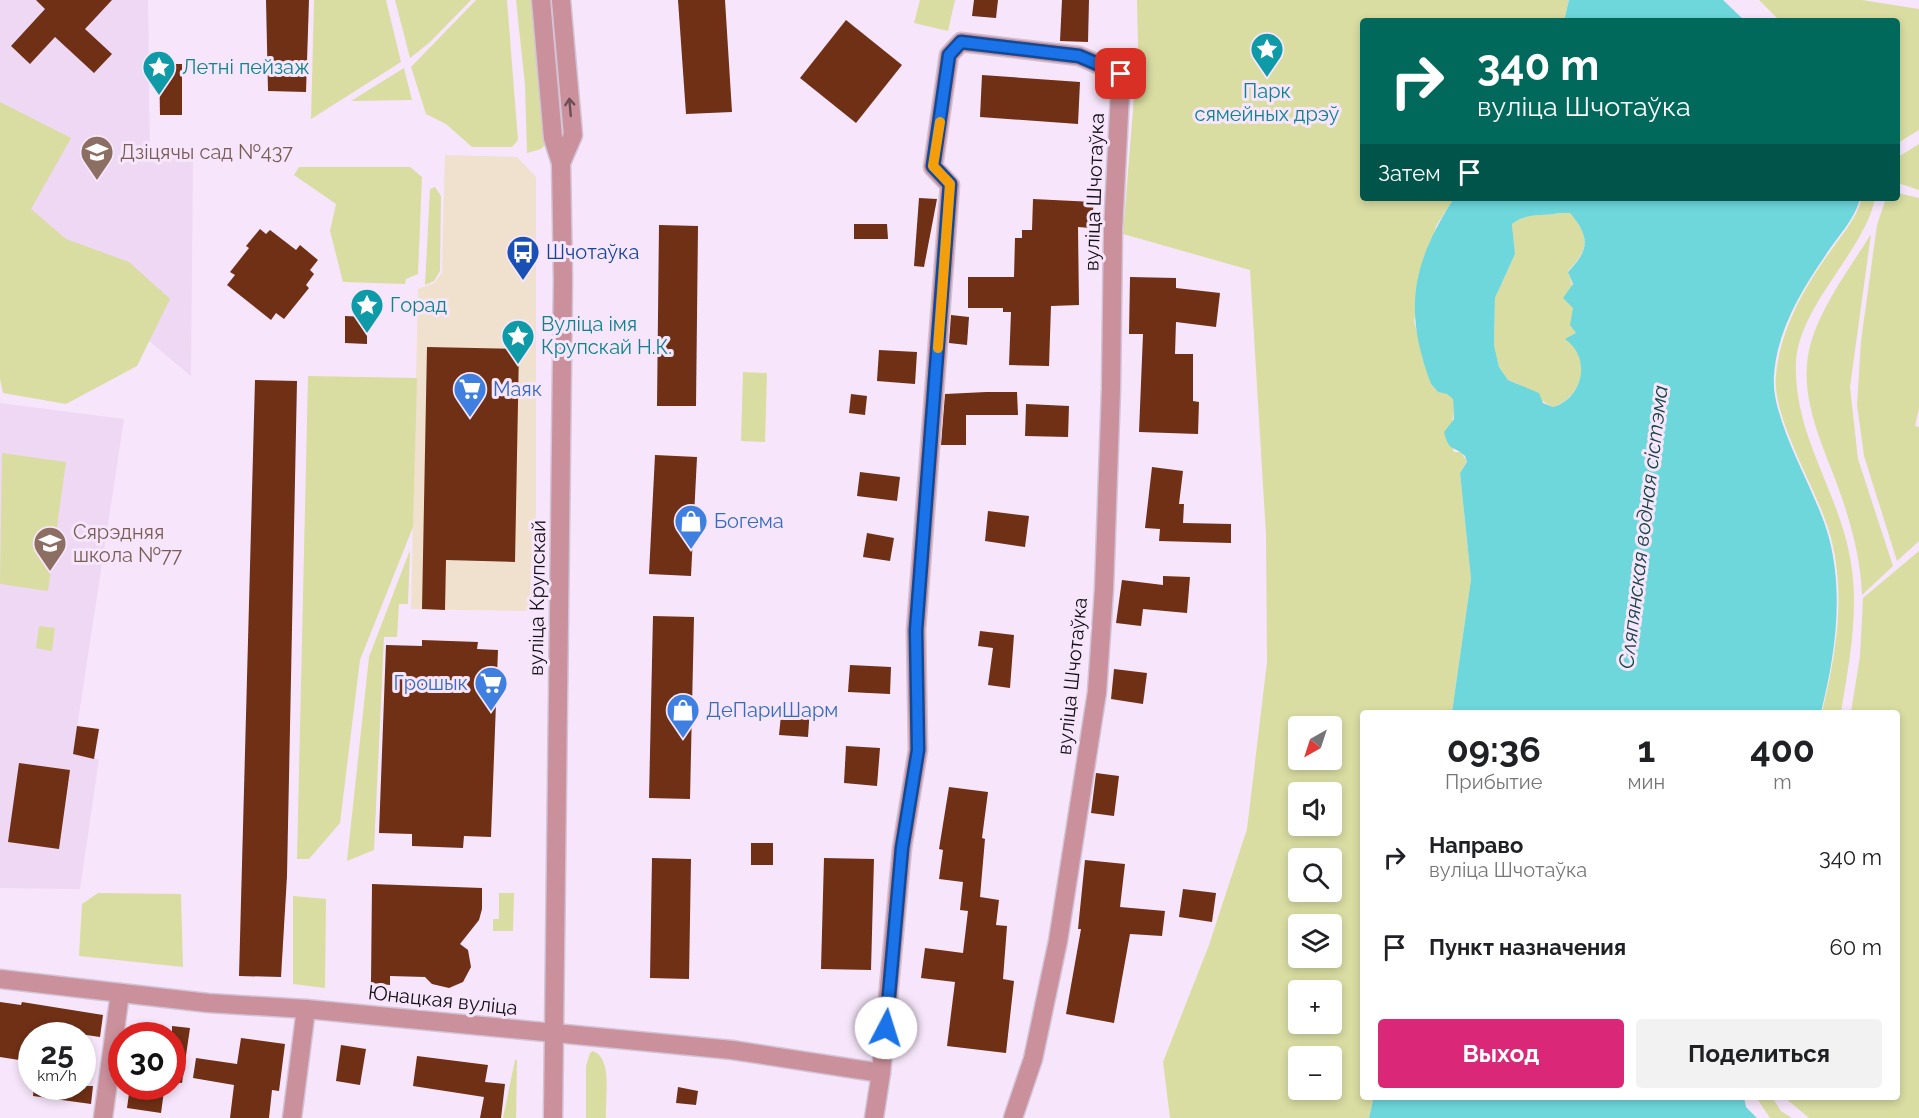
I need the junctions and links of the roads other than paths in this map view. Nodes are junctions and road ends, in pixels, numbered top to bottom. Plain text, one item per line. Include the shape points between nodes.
1 (541, 0) edge
2 (561, 0) edge
3 (561, 163) junction
4 (0, 979) edge
5 (120, 993) junction
6 (306, 1010) junction
7 (554, 1033) junction
8 (881, 1073) junction
9 (104, 1118) edge
10 (292, 1118) edge
11 (553, 1118) edge
12 (874, 1118) edge
13 (1013, 1118) edge

1 - 3 street, вуліца Крупскай via 554,138
3 -> 2 street, вуліца Крупскай via 573,135
3 - 7 street, вуліца Крупскай via 564,323
4 - 5 street, Юнацкая вуліца
5 - 6 street, Юнацкая вуліца
5 - 9 street
6 - 7 street, Юнацкая вуліца
6 - 10 street
7 - 8 street, Юнацкая вуліца via 732,1050
7 - 11 street, вуліца Крупскай
8 - 12 street
8 - 13 street, вуліца Шчотаўка via 902,848 918,750 916,630 950,184 933,166 949,55 961,42 1079,56 1121,74 1104,589 1097,692 1058,941 1033,1059

